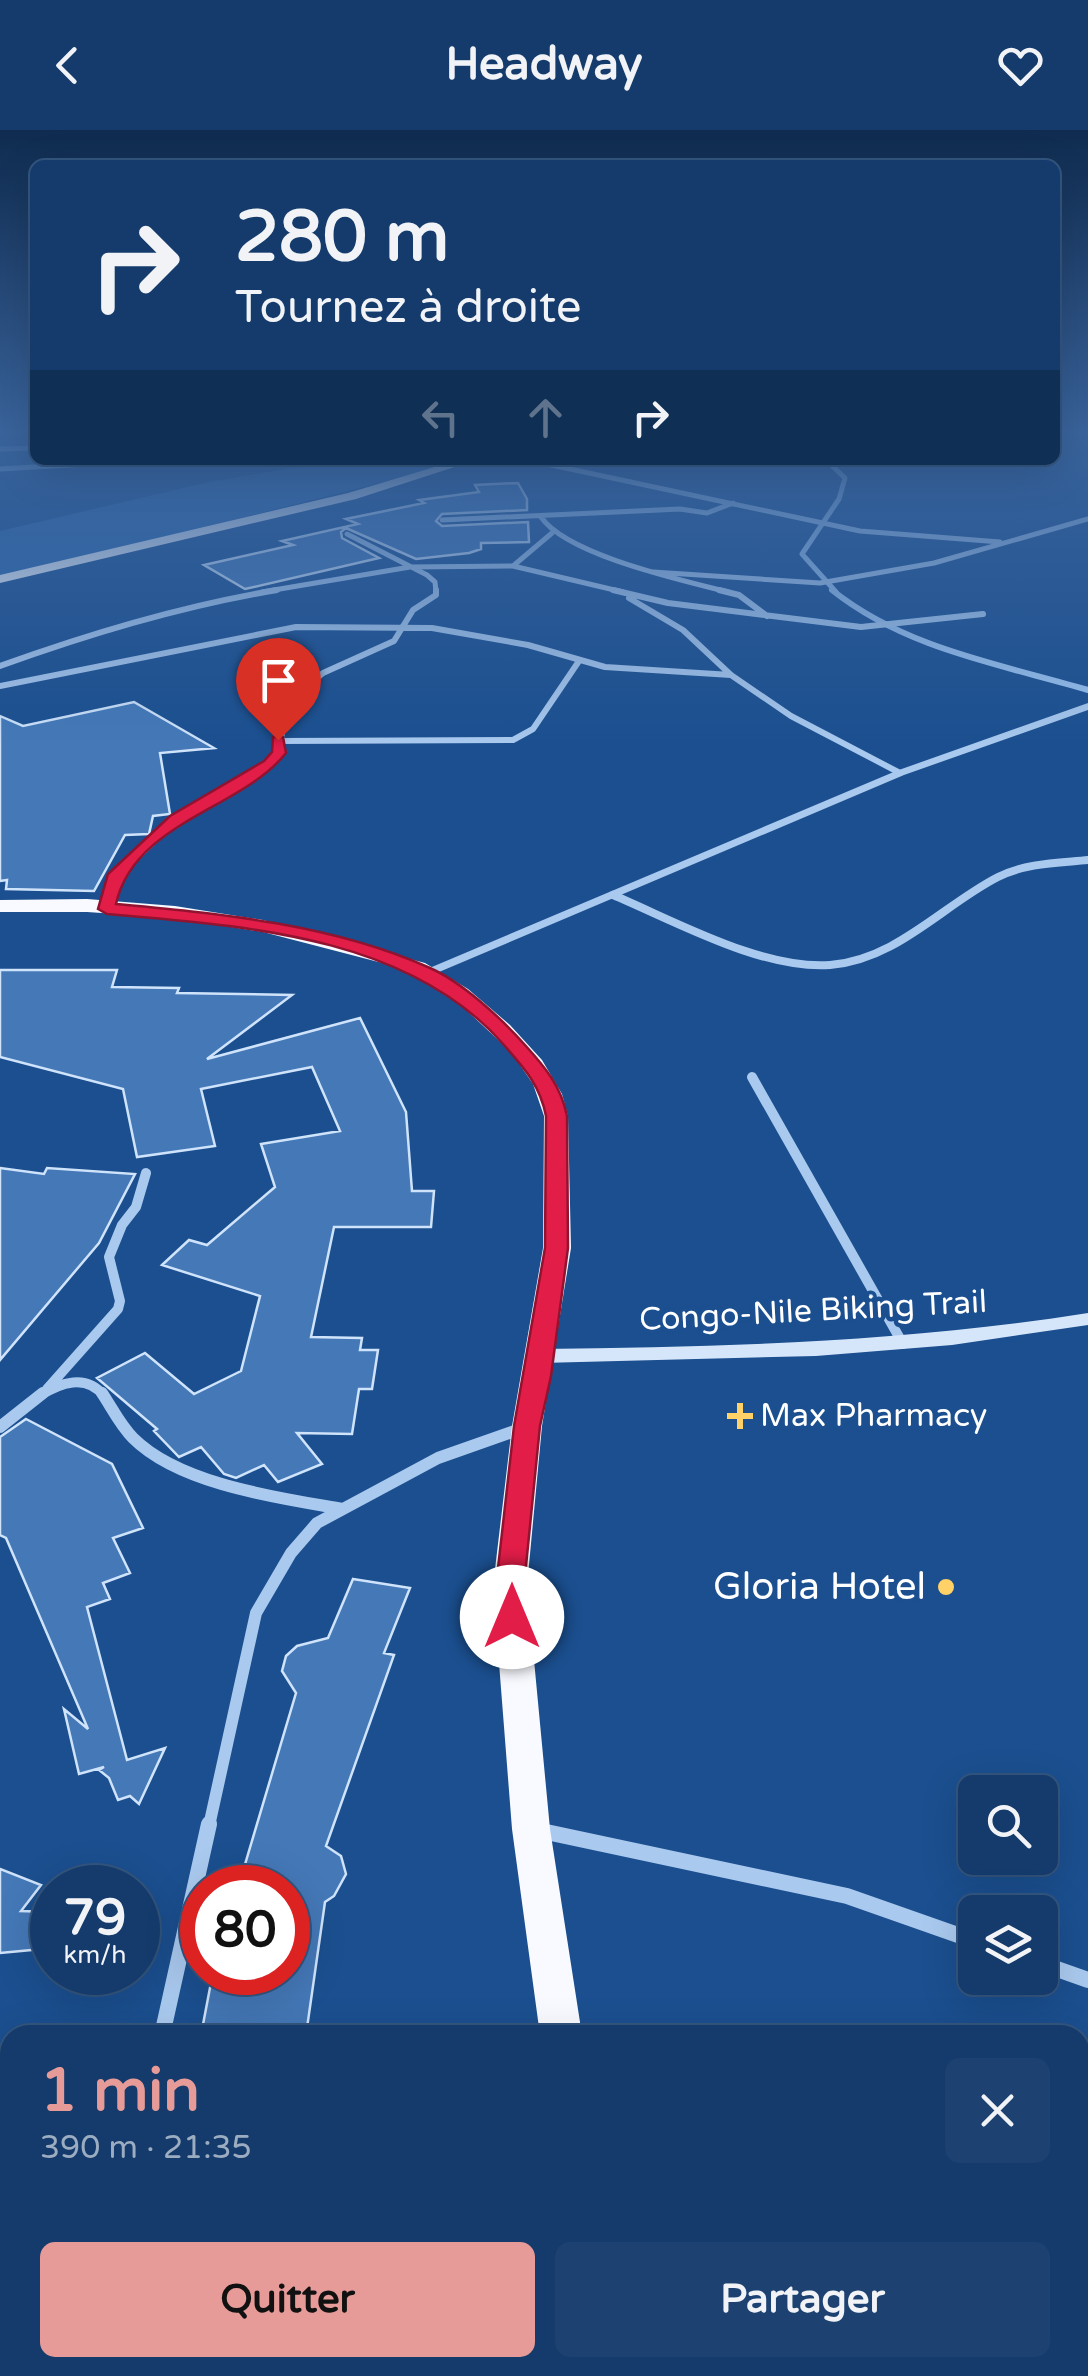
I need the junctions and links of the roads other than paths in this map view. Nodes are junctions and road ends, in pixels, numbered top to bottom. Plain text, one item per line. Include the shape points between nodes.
1 (183, 536) edge
2 (351, 536) edge
3 (550, 536) edge
4 (557, 536) edge
5 (921, 536) edge
6 (1023, 536) edge
7 (1000, 542) junction
8 (410, 566) junction
9 (513, 566) junction
10 (653, 572) junction
11 (0, 579) edge
12 (625, 594) junction
13 (982, 614) dead end
14 (768, 616) junction
15 (400, 626) junction
16 (579, 661) junction
17 (0, 666) edge
18 (731, 675) junction
19 (0, 686) edge
20 (1088, 706) edge
21 (278, 740) junction
22 (900, 773) junction
23 (1088, 860) edge
24 (613, 895) junction
25 (0, 906) edge
26 (107, 909) junction
27 (427, 972) junction
28 (752, 1076) dead end
29 (146, 1173) dead end
30 (1088, 1318) edge
31 (903, 1344) junction
32 (542, 1356) junction
33 (43, 1394) junction
34 (527, 1426) junction
35 (0, 1427) edge
36 (344, 1510) junction
37 (531, 1829) junction
38 (958, 1935) edge
39 (1058, 1969) edge
40 (1088, 1980) edge
41 (164, 2025) edge
42 (560, 2025) edge

1 - 11 highway
2 - 8 street
3 - 9 street
4 - 10 street
5 - 7 street
6 - 7 street
7 - 10 street via 934,563 820,584
8 - 9 street
8 - 15 street via 437,588
8 - 17 street via 211,601 101,629
9 - 12 street
10 - 14 street via 739,595
12 - 14 street
12 - 18 street via 683,630
13 - 14 street via 888,627
15 - 16 street via 478,635
15 - 19 street via 262,631
15 - 21 street via 394,641 302,691
16 - 18 street
16 - 21 street via 533,729 513,740
18 - 22 street via 790,716
20 - 22 street
21 - 26 street via 279,753 269,764 175,820 114,878
22 - 24 street
23 - 24 street via 1021,868 882,948 826,966 747,948
24 - 27 street
25 - 26 highway
26 - 27 highway via 240,920
27 - 32 highway via 523,1050 552,1096 556,1248
28 - 31 street
29 - 33 street via 109,1257 118,1309
30 - 31 main road, Congo-Nile Biking Trail
31 - 32 main road, Congo-Nile Biking Trail
32 - 34 highway
33 - 35 street
33 - 36 street via 93,1384 139,1443 193,1474 230,1488
34 - 36 street via 438,1458
34 - 37 highway via 510,1586
36 - 41 street via 318,1523 291,1553 256,1613
37 - 38 street via 847,1896
37 - 42 highway
39 - 40 street

